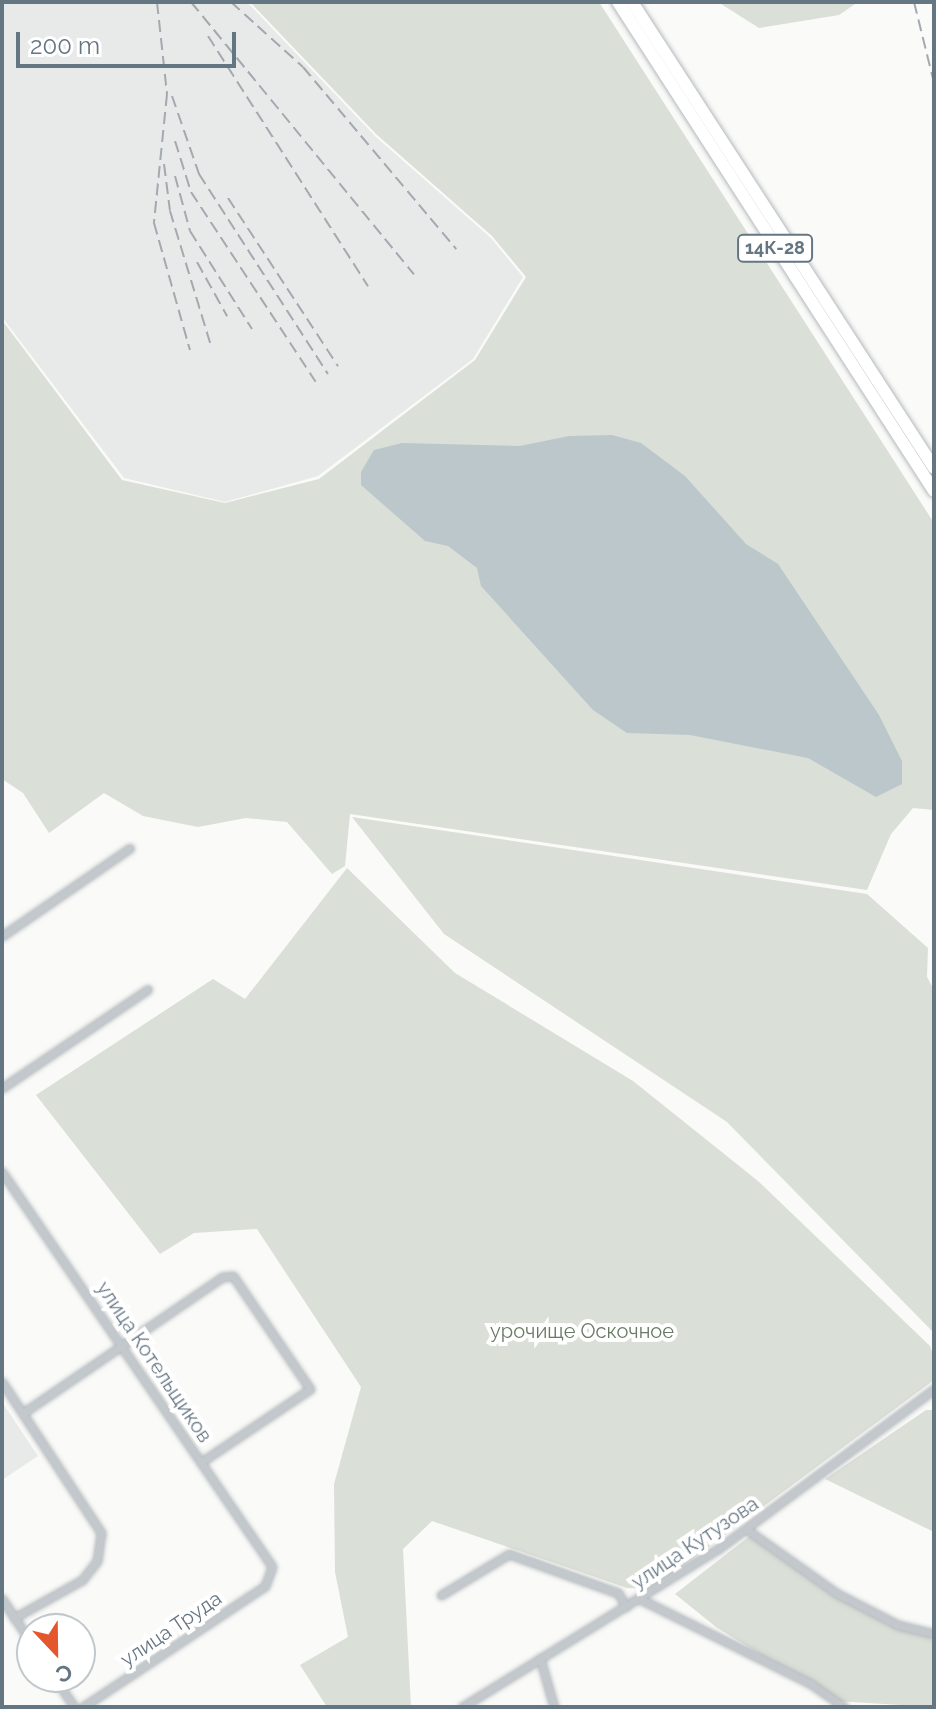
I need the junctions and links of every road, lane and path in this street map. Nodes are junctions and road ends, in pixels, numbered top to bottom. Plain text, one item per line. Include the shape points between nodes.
1 (618, 2) edge
2 (632, 2) edge
3 (934, 468) edge
4 (934, 491) edge
5 (130, 848) dead end
6 (2, 936) edge
7 (148, 989) dead end
8 (2, 1088) edge
9 (2, 1172) edge
10 (123, 1344) junction
11 (2, 1382) edge
12 (934, 1389) edge
13 (23, 1413) junction
14 (203, 1461) junction
15 (746, 1529) junction
16 (272, 1574) joint
17 (441, 1595) dead end
18 (2, 1599) edge
19 (640, 1599) junction
20 (626, 1607) junction
21 (14, 1618) junction
22 (16, 1621) edge
23 (934, 1634) edge
24 (540, 1658) junction
25 (83, 1707) edge
26 (462, 1707) edge
27 (554, 1707) edge
28 (844, 1707) edge

1 - 4 main road, 14К-28
2 - 3 main road, 14К-28
5 - 6 street
7 - 8 street
9 - 10 street, улица Котельщиков
10 - 13 street
10 - 14 street, улица Котельщиков
10 - 14 street via 228,1275 310,1389
11 - 13 street
12 - 15 street, улица Кутузова
13 - 21 street via 96,1520 101,1547 82,1580
14 - 16 street, улица Котельщиков
15 - 19 street, улица Кутузова
15 - 23 street via 836,1593 898,1625
16 - 25 street, улица Труда via 265,1586
17 - 20 street via 509,1554 618,1593
18 - 21 street
19 - 20 street, улица Кутузова
19 - 28 street via 811,1684
20 - 24 street, улица Кутузова
21 - 22 street
24 - 26 street, улица Кутузова
24 - 27 street

